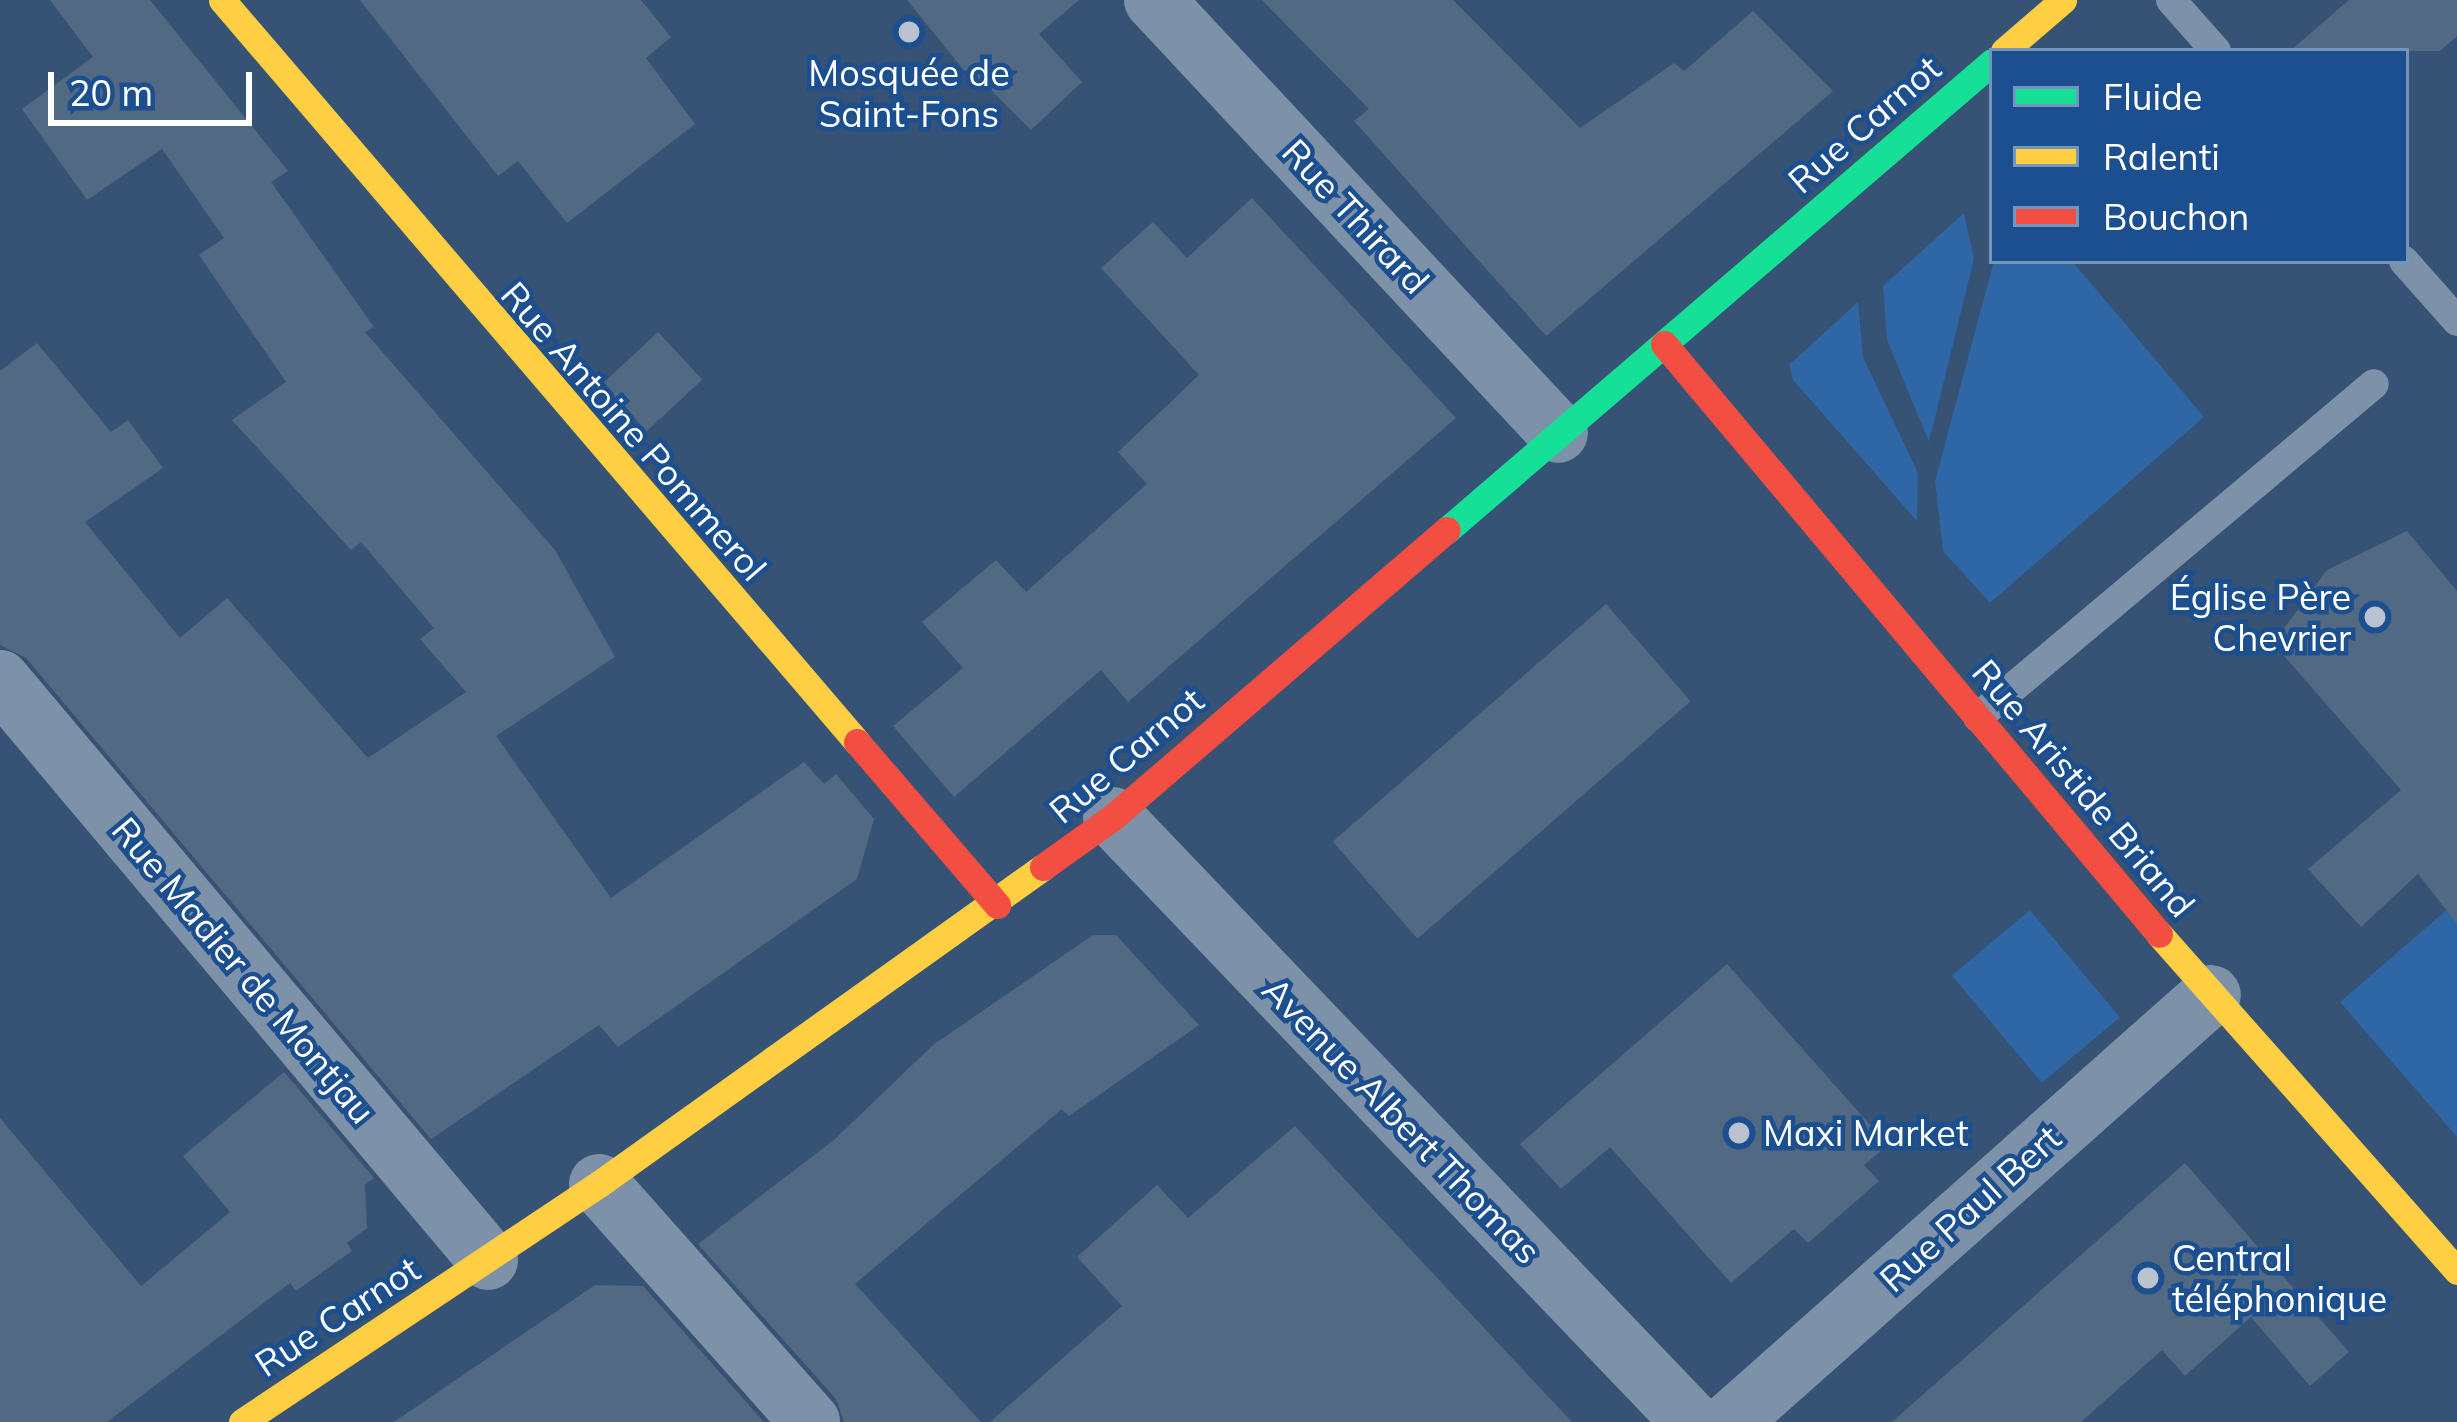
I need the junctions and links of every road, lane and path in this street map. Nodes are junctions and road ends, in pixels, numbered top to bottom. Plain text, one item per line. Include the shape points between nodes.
1 (222, 0) edge
2 (1154, 0) edge
3 (2063, 0) edge
4 (2171, 0) edge
5 (2007, 48) edge
6 (2213, 48) edge
7 (1989, 65) edge
8 (2407, 264) edge
9 (2457, 321) edge
10 (1664, 344) junction
11 (2374, 384) dead end
12 (1558, 433) junction
13 (0, 680) edge
14 (1978, 717) junction
15 (1113, 817) junction
16 (997, 905) junction
17 (2211, 995) junction
18 (599, 1184) junction
19 (488, 1260) junction
20 (2457, 1271) edge
21 (242, 1422) edge
22 (810, 1422) edge
23 (1692, 1422) edge
24 (1730, 1422) edge

1 - 16 street, Rue Antoine Pommerol
2 - 12 street, Rue Thirard
3 - 5 street
4 - 6 lane
7 - 10 street, Rue Carnot
8 - 9 lane
10 - 12 street, Rue Carnot
10 - 14 street, Rue Aristide Briand
11 - 14 lane
12 - 15 street, Rue Carnot
13 - 19 street, Rue Madier de Montjau
14 - 17 street, Rue Aristide Briand
15 - 16 street, Rue Carnot
15 - 23 street, Avenue Albert Thomas
16 - 18 street, Rue Carnot
17 - 20 street, Rue Aristide Briand
17 - 24 street, Rue Paul Bert
18 - 19 street, Rue Carnot
18 - 22 street
19 - 21 street, Rue Carnot

